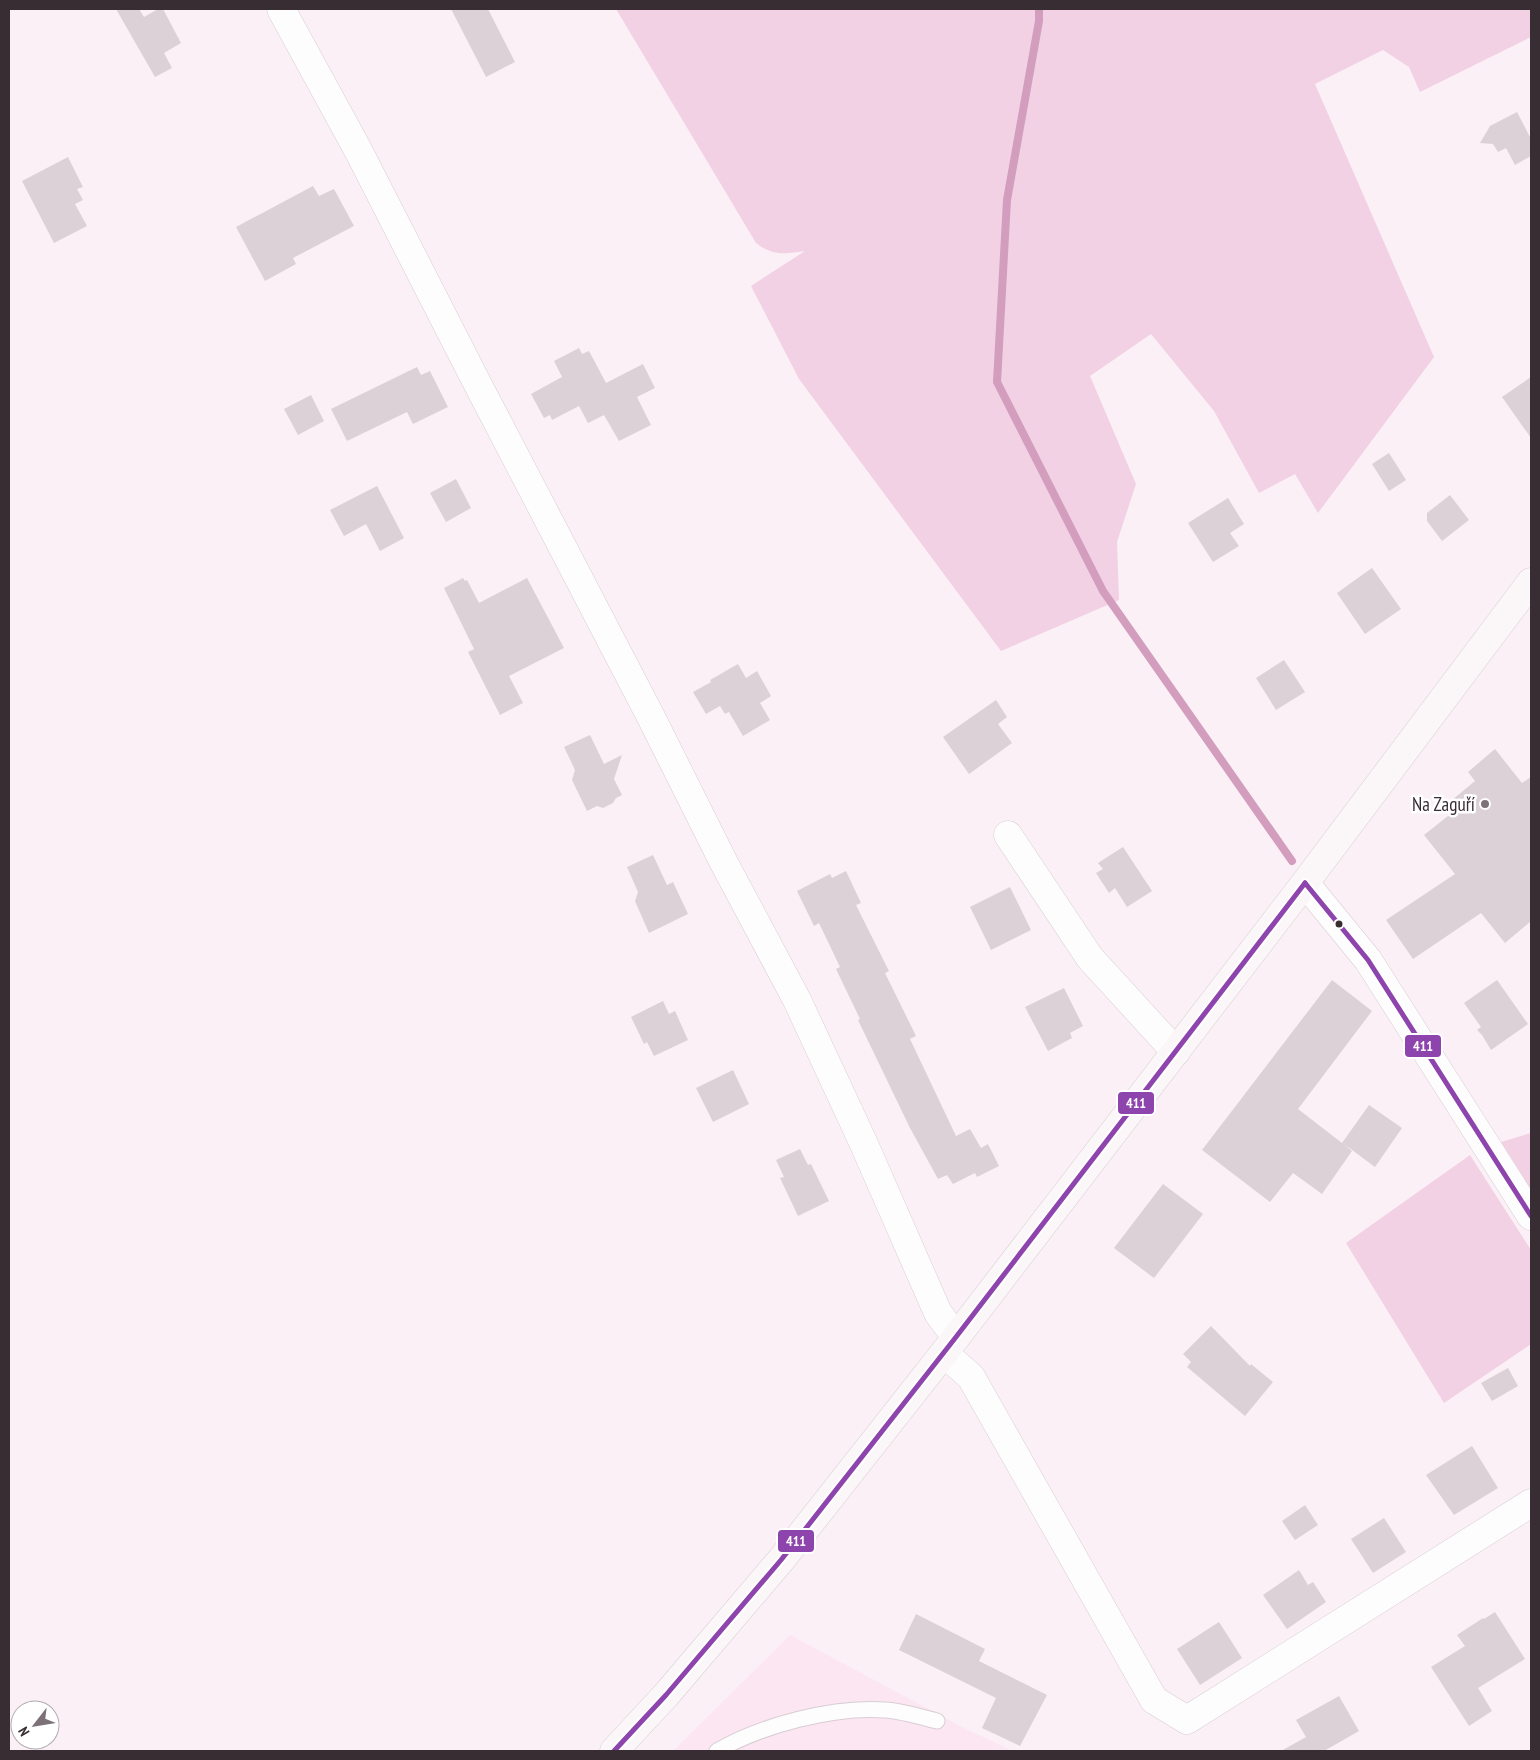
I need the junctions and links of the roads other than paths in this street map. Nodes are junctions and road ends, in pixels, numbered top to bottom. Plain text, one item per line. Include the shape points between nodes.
1 (281, 9) edge
2 (1531, 582) edge
3 (1008, 835) dead end
4 (1305, 883) junction
5 (1176, 1052) junction
6 (1531, 1216) edge
7 (950, 1345) junction
8 (1531, 1503) edge
9 (937, 1721) dead end
10 (614, 1751) edge
11 (717, 1751) edge

1 - 7 street via 367,166 474,379 797,1000 863,1142
2 - 4 street
3 - 5 street via 1090,958
4 - 5 street
4 - 6 street via 1368,960
5 - 7 street
7 - 8 street via 1154,1700 1187,1720
7 - 10 street via 781,1560
9 - 11 lane via 887,1710 855,1709 816,1715 773,1727

